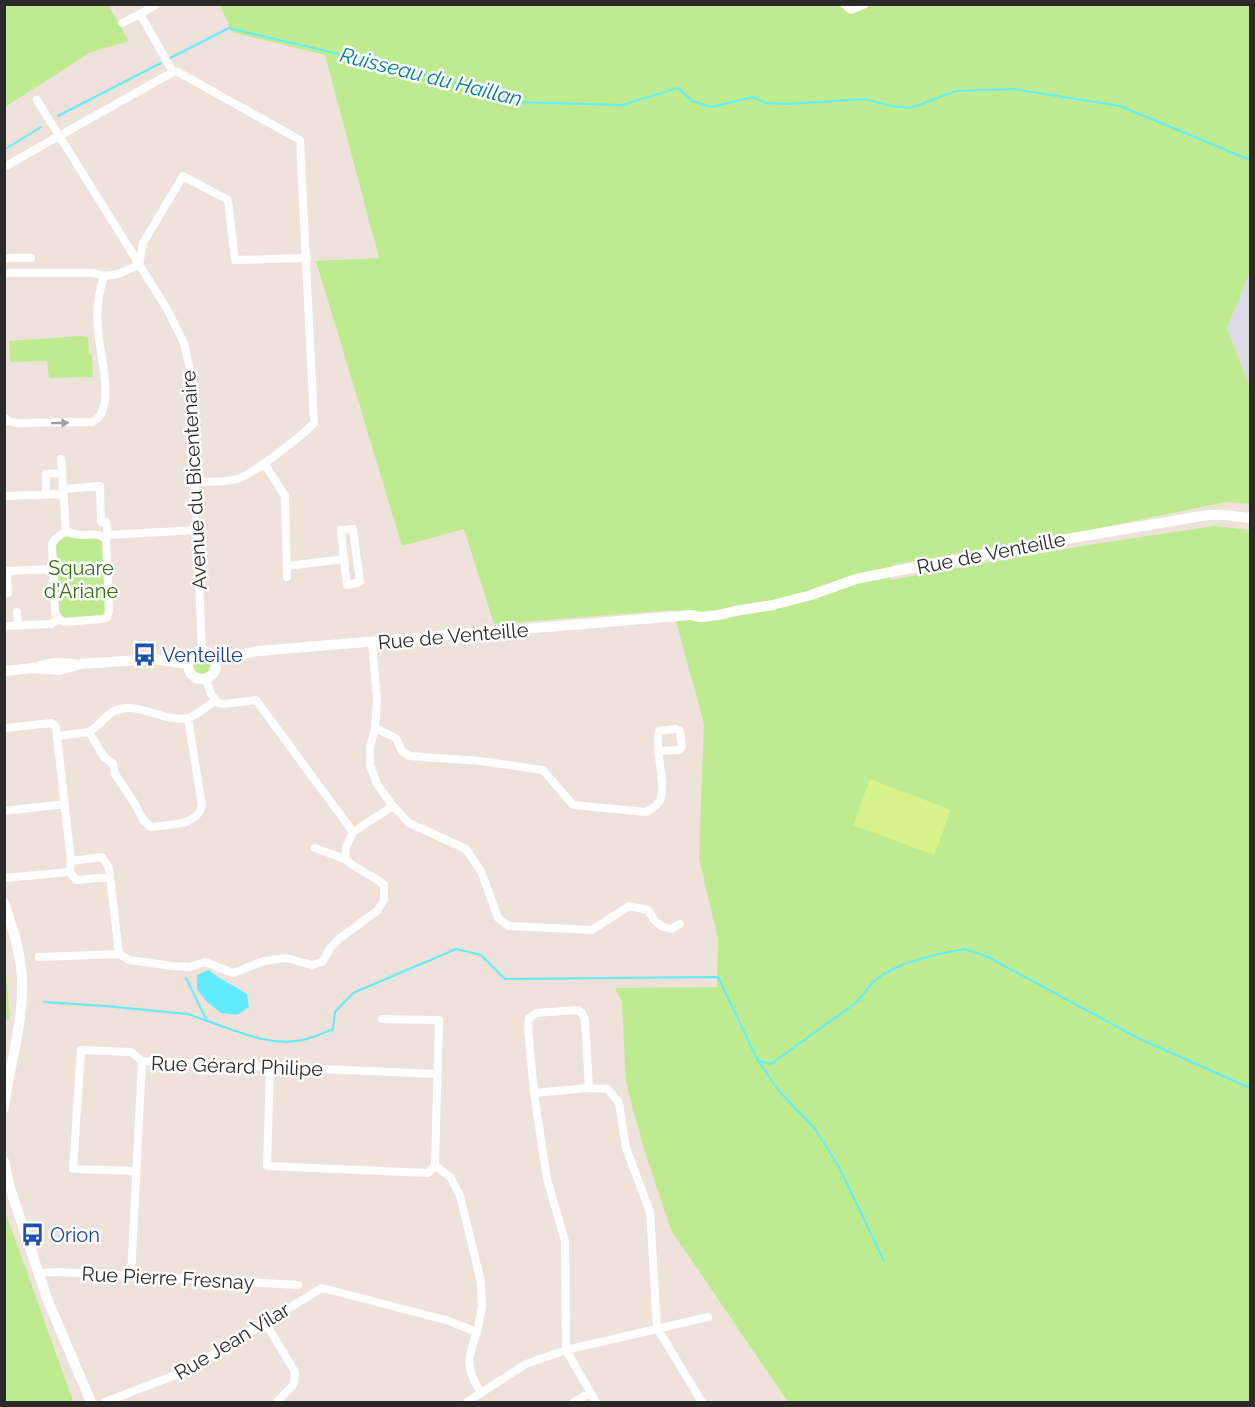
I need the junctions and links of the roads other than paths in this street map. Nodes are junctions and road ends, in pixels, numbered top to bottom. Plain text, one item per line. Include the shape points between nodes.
1 (157, 4) edge
2 (844, 4) edge
3 (865, 4) edge
4 (140, 14) junction
5 (122, 23) dead end
6 (174, 72) junction
7 (37, 100) dead end
8 (60, 136) junction
9 (4, 167) edge
10 (4, 258) edge
11 (31, 258) dead end
12 (307, 258) junction
13 (139, 265) junction
14 (4, 273) edge
15 (104, 277) junction
16 (6, 420) edge
17 (61, 459) dead end
18 (264, 463) junction
19 (62, 473) junction
20 (195, 482) junction
21 (63, 492) junction
22 (46, 495) junction
23 (4, 496) edge
24 (1251, 518) edge
25 (197, 530) junction
26 (66, 531) junction
27 (106, 536) junction
28 (344, 559) junction
29 (287, 566) junction
30 (53, 569) junction
31 (287, 578) dead end
32 (8, 593) dead end
33 (17, 612) dead end
34 (58, 619) junction
35 (18, 625) junction
36 (4, 626) edge
37 (372, 642) junction
38 (202, 651) junction
39 (215, 660) junction
40 (187, 664) junction
41 (4, 671) edge
42 (206, 679) junction
43 (215, 701) junction
44 (188, 718) junction
45 (4, 728) edge
46 (375, 728) junction
47 (57, 731) junction
48 (89, 732) junction
49 (659, 751) dead end
50 (65, 804) junction
51 (393, 806) junction
52 (4, 811) edge
53 (353, 832) junction
54 (315, 848) dead end
55 (345, 859) junction
56 (71, 861) junction
57 (70, 872) junction
58 (110, 877) junction
59 (4, 878) edge
60 (4, 903) edge
61 (680, 924) dead end
62 (119, 954) junction
63 (39, 957) dead end
64 (382, 1019) dead end
65 (142, 1061) junction
66 (270, 1067) junction
67 (437, 1074) junction
68 (589, 1088) junction
69 (534, 1093) junction
70 (4, 1108) edge
71 (4, 1161) edge
72 (435, 1165) junction
73 (136, 1171) junction
74 (38, 1273) junction
75 (131, 1276) junction
76 (298, 1285) dead end
77 (708, 1317) dead end
78 (265, 1322) junction
79 (657, 1328) junction
80 (477, 1332) junction
81 (566, 1350) junction
82 (481, 1393) junction
83 (590, 1393) junction
84 (91, 1402) edge
85 (105, 1402) edge
86 (277, 1402) edge
87 (467, 1402) edge
88 (574, 1402) edge
89 (596, 1402) edge
90 (702, 1402) edge

1 - 4 street
2 - 3 street via 850,10
4 - 5 street
4 - 6 street
6 - 8 street
6 - 12 street via 300,140
7 - 8 street, Avenue du Bicentenaire
8 - 9 street
8 - 13 street, Avenue du Bicentenaire
10 - 11 street
12 - 13 street via 235,260 228,200 183,176 143,243
12 - 18 street via 314,423
13 - 15 street
13 - 20 street, Avenue du Bicentenaire via 184,343 190,370
14 - 15 street via 93,273
16 -> 15 street via 92,422 102,414 105,405 98,297
17 - 19 street
18 - 20 street via 238,479
18 - 29 street via 285,496
19 - 21 street
19 - 22 street via 45,474
20 - 25 street, Avenue du Bicentenaire
21 - 22 street
21 - 26 street
21 - 27 street via 100,486 101,522 106,522
22 - 23 street
24 - 37 street, Rue de Venteille via 1208,515 1078,537 866,577 773,605 735,611 710,610 691,615
25 - 27 street
25 - 38 street, Avenue du Bicentenaire
26 - 27 street via 78,536
26 - 30 street via 52,544
27 - 34 street via 107,617 64,622
28 - 28 street via 347,585 360,582 354,529 341,530
28 - 29 street
29 - 31 street
30 - 32 street via 7,571
30 - 34 street
33 - 35 street
34 - 35 street via 51,624
35 - 36 street
37 - 39 street, Rue de Venteille via 258,651
37 - 46 street
38 - 39 street
38 - 40 street via 194,653
39 - 42 street via 215,671
40 - 41 street via 155,659 54,663
40 - 42 street via 194,678
42 - 43 street
43 - 44 street
43 - 53 street via 224,704 256,700
44 - 48 street via 126,708 115,710
44 - 48 street via 202,806 200,815 191,821 151,827
45 - 47 street via 52,723
46 - 49 street via 396,738 409,756 543,770 573,805 646,812 661,799
46 - 51 street via 370,765 377,784
47 - 48 street
47 - 50 street
50 - 52 street
50 - 56 street
51 - 53 street
51 - 61 street via 409,823 466,849 481,871 498,918 508,926 592,930 628,906 648,910 661,926 671,929
53 - 55 street
54 - 55 street
55 - 62 street via 384,885 384,900 377,911 331,947 322,962 312,965 286,958 264,961 233,973 206,962 190,967 172,966 129,960
56 - 57 street
56 - 58 street via 102,857
57 - 58 street via 76,880
57 - 59 street
58 - 62 street
60 - 70 street via 17,943 22,984
62 - 63 street
64 - 67 street via 439,1020
65 - 66 street, Rue Gérard Philipe
65 - 73 street, Rue Gérard Philipe
65 - 73 street via 131,1052 81,1050 73,1169
66 - 67 street, Rue Gérard Philipe
66 - 72 street via 267,1166 428,1173
67 - 72 street
68 - 69 street
68 - 69 street via 582,1013 536,1013 529,1018 528,1027
68 - 79 street via 608,1089 619,1103 626,1149 650,1212
69 - 81 street via 547,1179 565,1241
71 - 74 street
72 - 80 street via 451,1178 466,1218 481,1282
73 - 75 street, Rue Gérard Philipe
74 - 75 street, Rue Pierre Fresnay
74 - 84 street
75 - 76 street, Rue Pierre Fresnay
77 - 79 street
78 - 80 street, Rue Jean Vilar via 322,1288 446,1320
78 - 85 street, Rue Jean Vilar via 186,1371
78 - 86 street via 295,1372 294,1384
79 - 81 street
79 - 90 street
80 - 82 street via 469,1373
81 - 82 street via 526,1364
81 - 83 street
82 - 87 street
83 - 88 street
83 - 89 street

